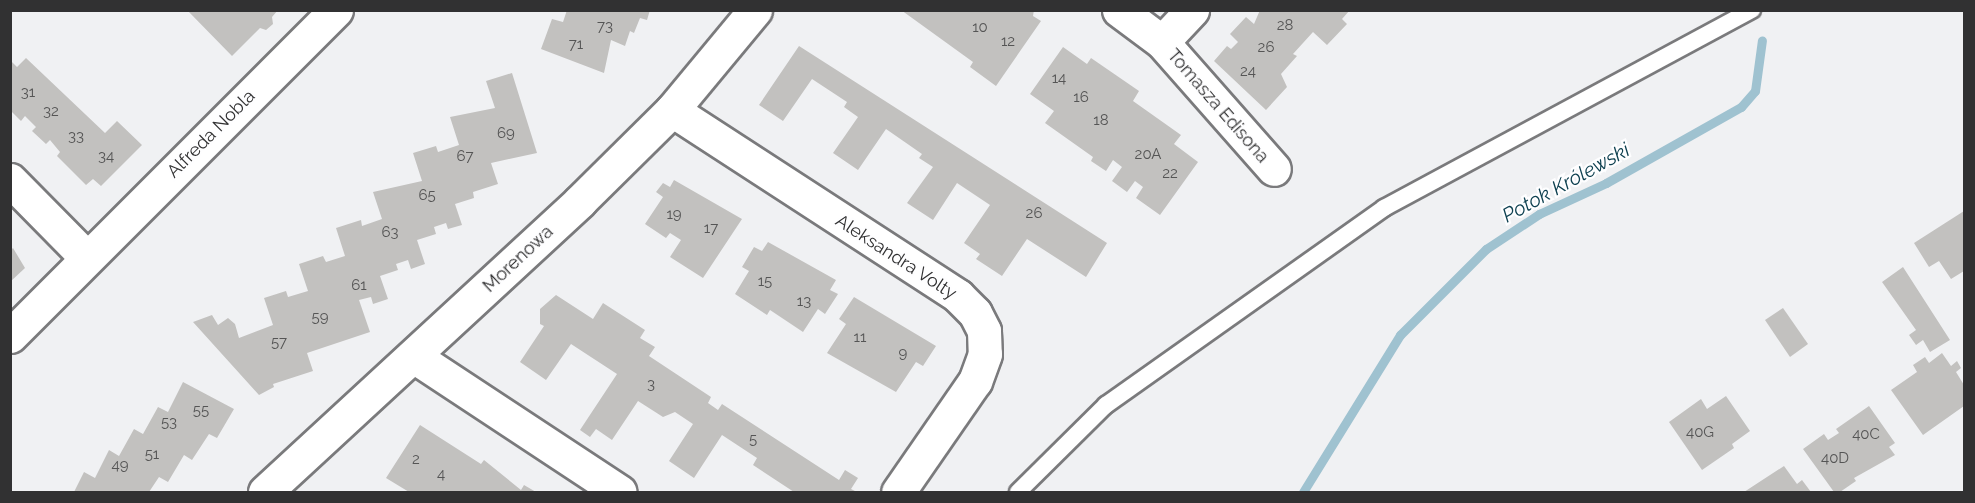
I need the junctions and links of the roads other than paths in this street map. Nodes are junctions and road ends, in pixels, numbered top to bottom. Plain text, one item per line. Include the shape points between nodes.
1 (336, 10) edge
2 (755, 10) edge
3 (1119, 10) edge
4 (1192, 10) edge
5 (1752, 10) edge
6 (1162, 42) junction
7 (672, 110) junction
8 (1274, 169) dead end
9 (10, 180) edge
10 (86, 257) junction
11 (10, 336) edge
12 (415, 357) junction
13 (270, 491) edge
14 (620, 492) edge
15 (898, 492) edge
16 (1018, 492) edge

1 - 10 street, Alfreda Nobla
2 - 7 street, Morenowa
3 - 6 street, Tomasza Edisona
4 - 6 street, Tomasza Edisona
5 - 16 lane via 1383,208 1106,405
6 - 8 street, Tomasza Edisona
7 - 12 street, Morenowa
7 - 15 street, Aleksandra Volty via 958,296 975,314 984,331 984,354 975,381
9 - 10 street
10 - 11 street, Alfreda Nobla
12 - 13 street, Morenowa
12 - 14 street

